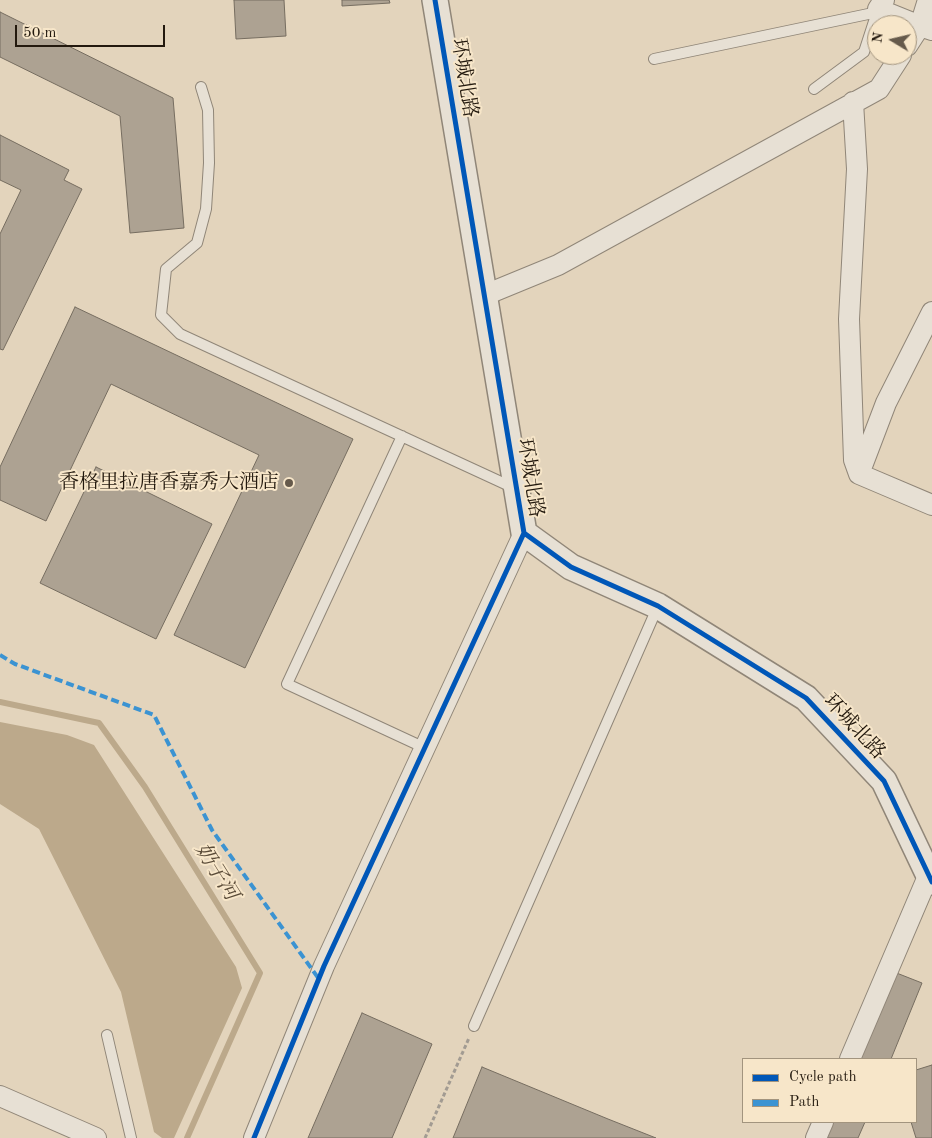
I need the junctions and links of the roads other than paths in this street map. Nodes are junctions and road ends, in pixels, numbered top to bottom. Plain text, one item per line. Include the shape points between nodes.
1 (435, 0) edge
2 (928, 0) edge
3 (877, 3) edge
4 (926, 28) edge
5 (654, 59) dead end
6 (895, 65) edge
7 (201, 87) dead end
8 (814, 89) dead end
9 (853, 102) junction
10 (484, 295) junction
11 (932, 312) edge
12 (402, 436) junction
13 (859, 474) junction
14 (517, 490) junction
15 (932, 505) edge
16 (524, 533) junction
17 (658, 606) junction
18 (424, 748) junction
19 (931, 878) edge
20 (474, 1026) road end
21 (107, 1035) dead end
22 (850, 1058) edge
23 (0, 1096) edge
24 (823, 1123) edge
25 (96, 1138) edge
26 (131, 1138) edge
27 (254, 1138) edge
28 (816, 1138) edge

1 - 10 street, 环城北路
2 - 4 street
3 - 4 street
3 - 5 lane via 873,13
3 - 8 lane via 864,52
6 - 9 street via 879,89
7 - 12 lane via 208,110 206,209 197,243 166,269 161,315 180,334
9 - 10 street via 558,265
9 - 13 street via 857,170 849,328 854,460
10 - 14 street, 环城北路
11 - 13 street via 886,403
12 - 14 lane
12 - 18 lane via 287,684
13 - 15 street
14 - 16 street, 环城北路
16 - 17 street, 环城北路 via 571,567
16 - 18 street
17 - 19 street, 环城北路 via 806,698 884,781
17 - 20 lane
18 - 27 street via 324,966
19 - 22 street
21 - 26 lane
23 - 25 street
24 - 28 street

